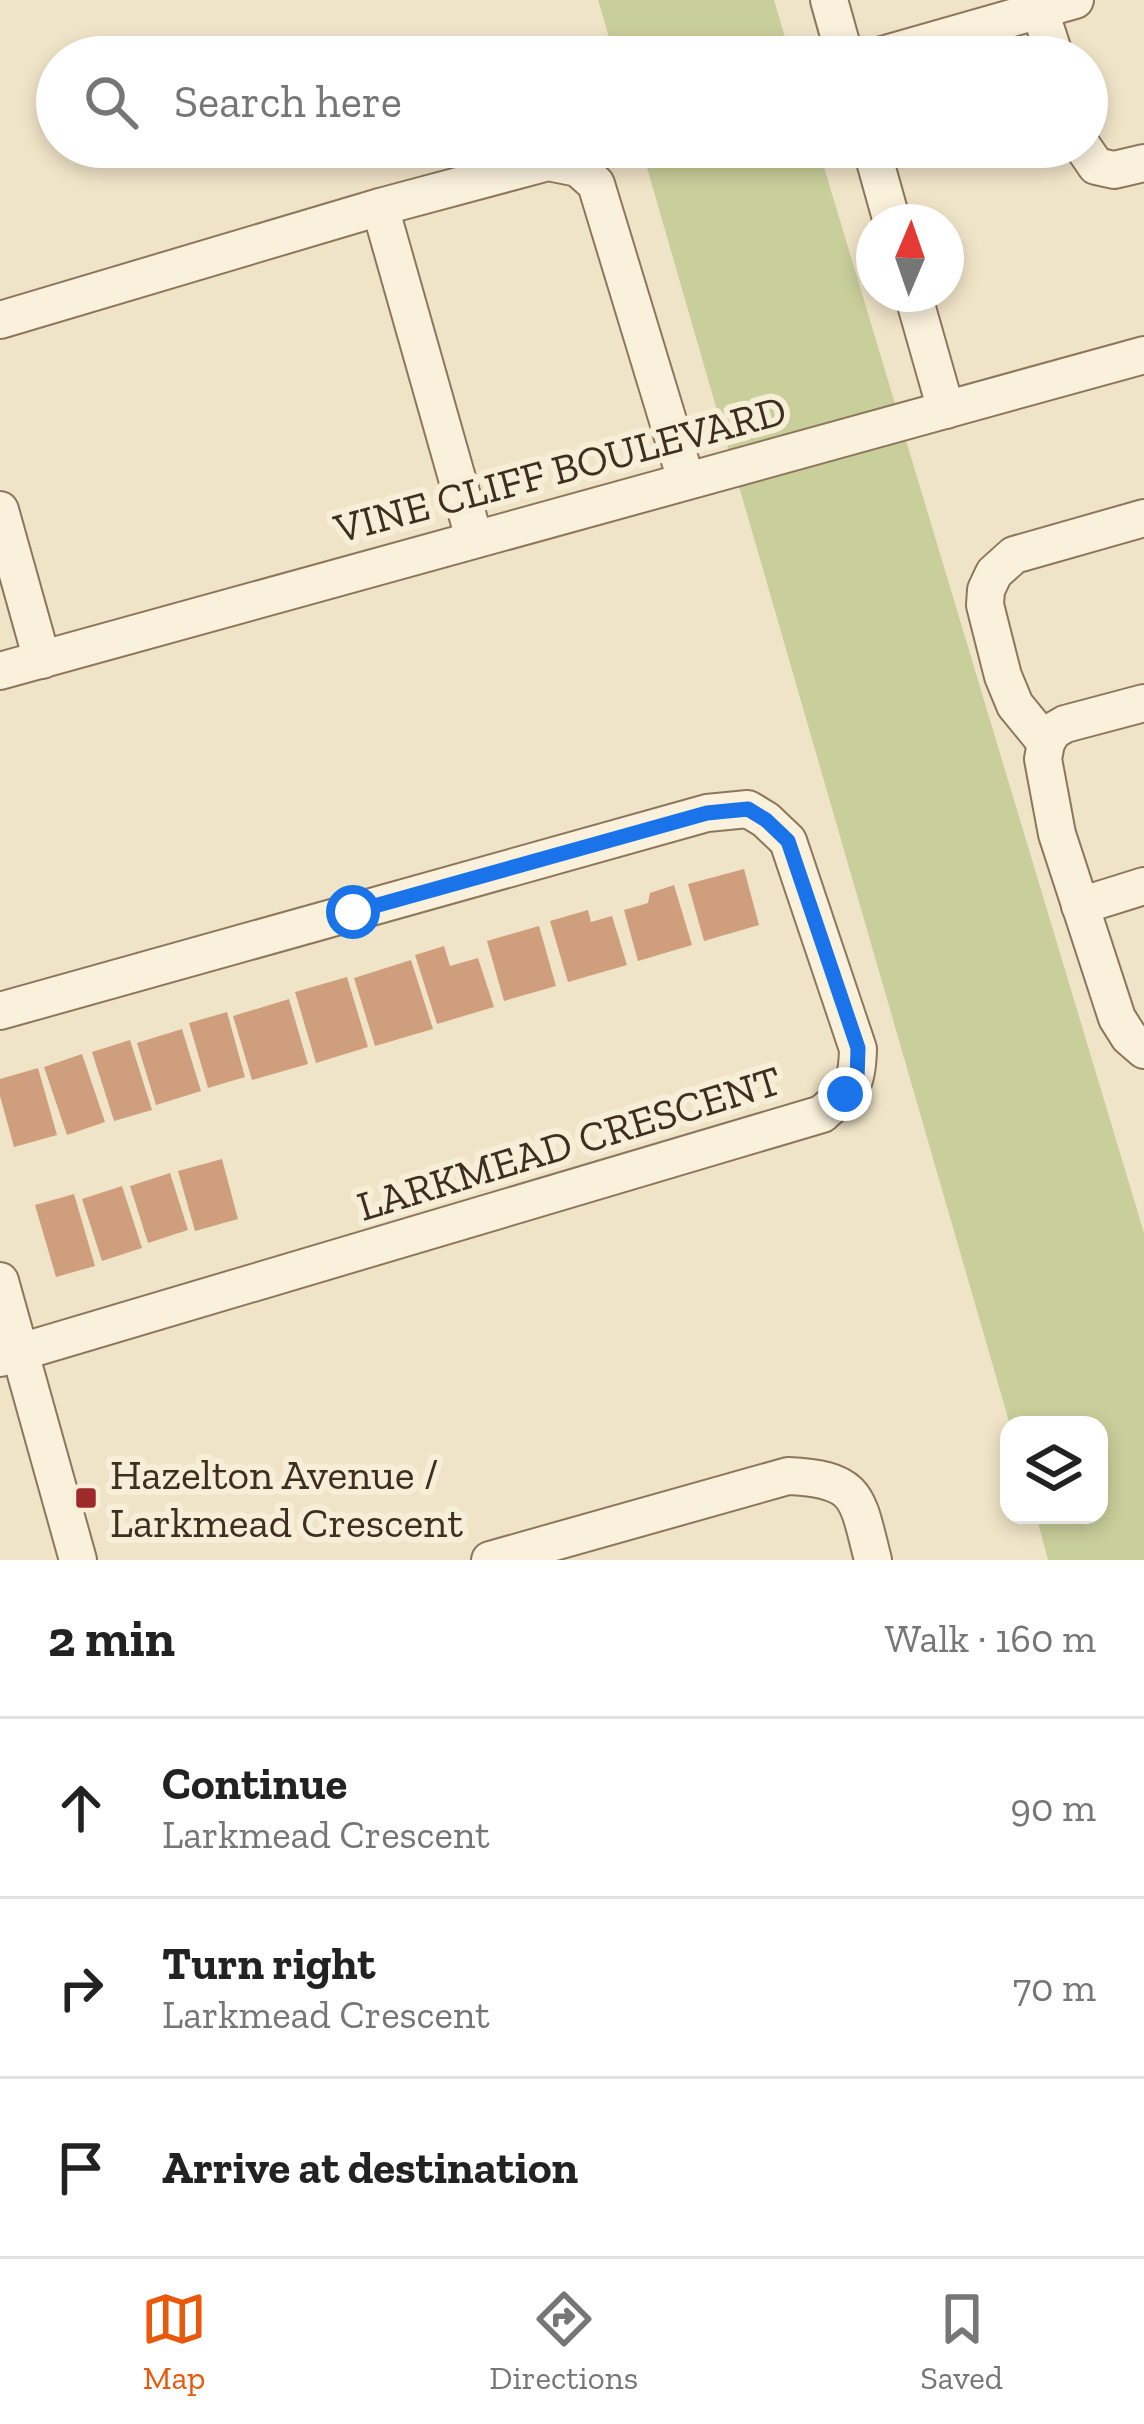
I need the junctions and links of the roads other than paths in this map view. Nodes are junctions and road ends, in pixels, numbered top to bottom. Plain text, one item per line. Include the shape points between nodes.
1 (829, 0) edge
2 (1057, 6) edge
3 (839, 36) edge
4 (950, 36) edge
5 (1056, 36) edge
6 (1144, 163) edge
7 (526, 168) edge
8 (578, 168) edge
9 (877, 168) edge
10 (1105, 168) edge
11 (887, 204) edge
12 (380, 207) junction
13 (918, 312) edge
14 (0, 320) edge
15 (1144, 355) edge
16 (946, 410) junction
17 (686, 480) junction
18 (0, 510) edge
19 (1144, 518) edge
20 (474, 538) junction
21 (42, 659) junction
22 (0, 671) edge
23 (1144, 703) edge
24 (1046, 743) junction
25 (1144, 886) edge
26 (1080, 906) junction
27 (0, 1011) edge
28 (1144, 1050) edge
29 (0, 1281) edge
30 (11, 1355) edge
31 (78, 1560) edge
32 (490, 1560) edge
33 (873, 1560) edge

1 - 3 street
2 - 4 street
2 - 5 street
6 - 10 street
7 - 12 street
8 - 17 street via 596,184
9 - 11 street
12 - 14 street
12 - 20 street
13 - 16 street
15 - 16 street, VINE CLIFF BOULEVARD
16 - 17 street, VINE CLIFF BOULEVARD
17 - 20 street, VINE CLIFF BOULEVARD
18 - 21 street
19 - 24 street via 1014,555 986,590 1003,676
20 - 21 street, VINE CLIFF BOULEVARD
21 - 22 street, VINE CLIFF BOULEVARD
23 - 24 street via 1065,724
24 - 26 street via 1044,773
25 - 26 street
26 - 28 street via 1117,1018
27 - 30 street, LARKMEAD CRESCENT via 707,813 748,809 788,841 858,1048 857,1079 822,1114
29 - 30 street
30 - 31 street
32 - 33 street via 788,1477 836,1483 857,1499

